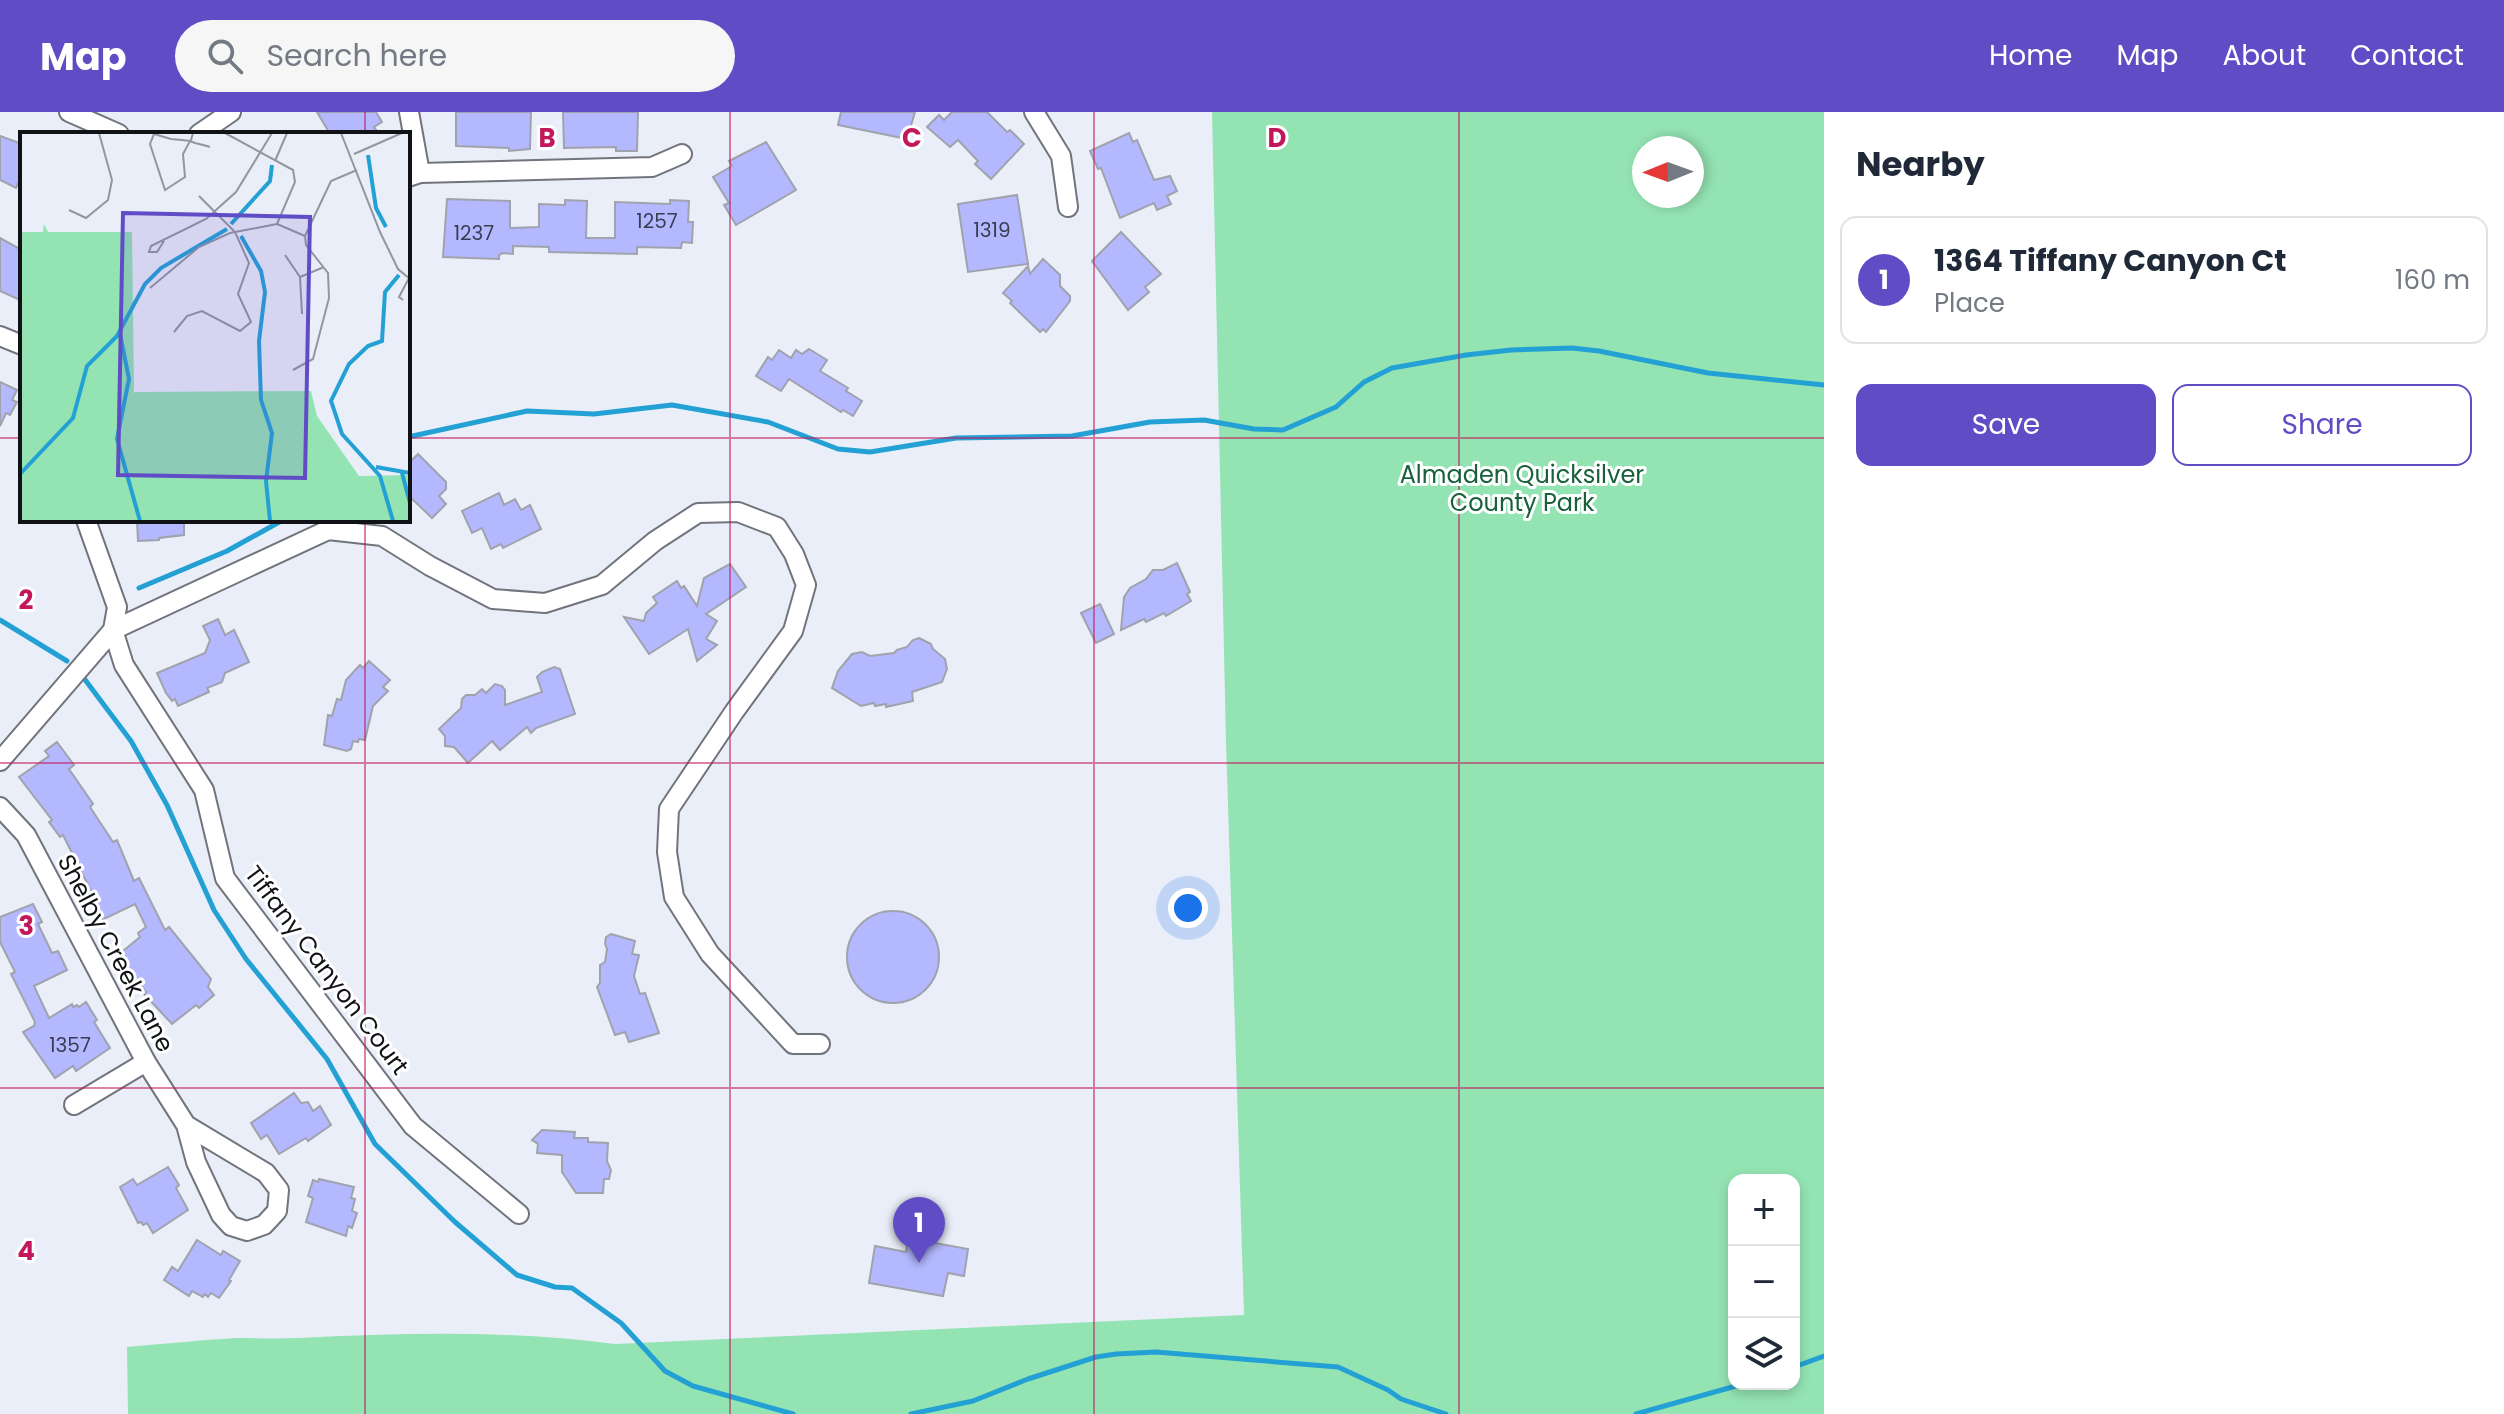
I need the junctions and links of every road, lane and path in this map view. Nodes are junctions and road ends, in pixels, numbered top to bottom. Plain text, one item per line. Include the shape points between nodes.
1 (69, 112) edge
2 (231, 112) edge
3 (409, 112) edge
4 (1034, 112) edge
5 (114, 132) edge
6 (202, 132) edge
7 (682, 154) dead end
8 (414, 175) edge
9 (1068, 207) dead end
10 (0, 336) edge
11 (20, 344) edge
12 (87, 522) edge
13 (113, 630) junction
14 (0, 761) edge
15 (0, 807) edge
16 (820, 1044) dead end
17 (146, 1062) junction
18 (74, 1105) dead end
19 (186, 1125) junction
20 (519, 1214) dead end

1 - 5 street
2 - 6 street
3 - 8 street
4 - 9 street via 1061,156
7 - 8 street via 652,167
10 - 11 street
12 - 13 street, Tiffany Canyon Court via 117,607
13 - 14 street
13 - 16 street via 328,530 382,536 493,599 545,603 602,585 698,513 738,512 777,527 806,585 793,631 669,809 667,852 674,897 710,954 793,1044
13 - 20 street, Tiffany Canyon Court via 124,665 204,790 225,878 413,1126
15 - 17 street, Shelby Creek Lane via 26,835
17 - 18 street
17 - 19 street, Shelby Creek Lane
19 - 19 street, Shelby Creek Lane via 196,1162 221,1215 231,1226 247,1231 264,1225 277,1211 279,1190 266,1173

